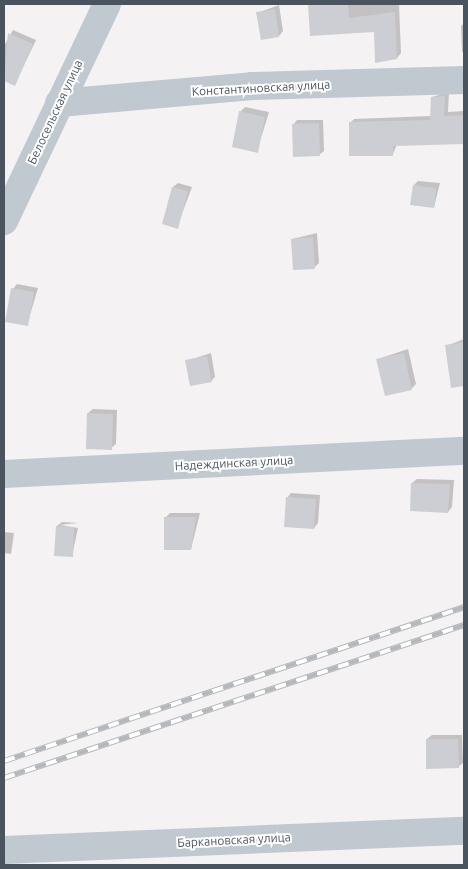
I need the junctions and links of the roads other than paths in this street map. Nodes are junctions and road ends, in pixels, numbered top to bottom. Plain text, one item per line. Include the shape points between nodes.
1 (107, 4) edge
2 (464, 80) edge
3 (59, 102) junction
4 (4, 221) edge
5 (464, 451) edge
6 (4, 474) edge
7 (464, 831) edge
8 (4, 850) edge

1 - 3 street, Белосельская улица
2 - 3 street, Константиновская улица via 252,86
3 - 4 street, Белосельская улица
5 - 6 street, Надеждинская улица
7 - 8 street, Баркановская улица

